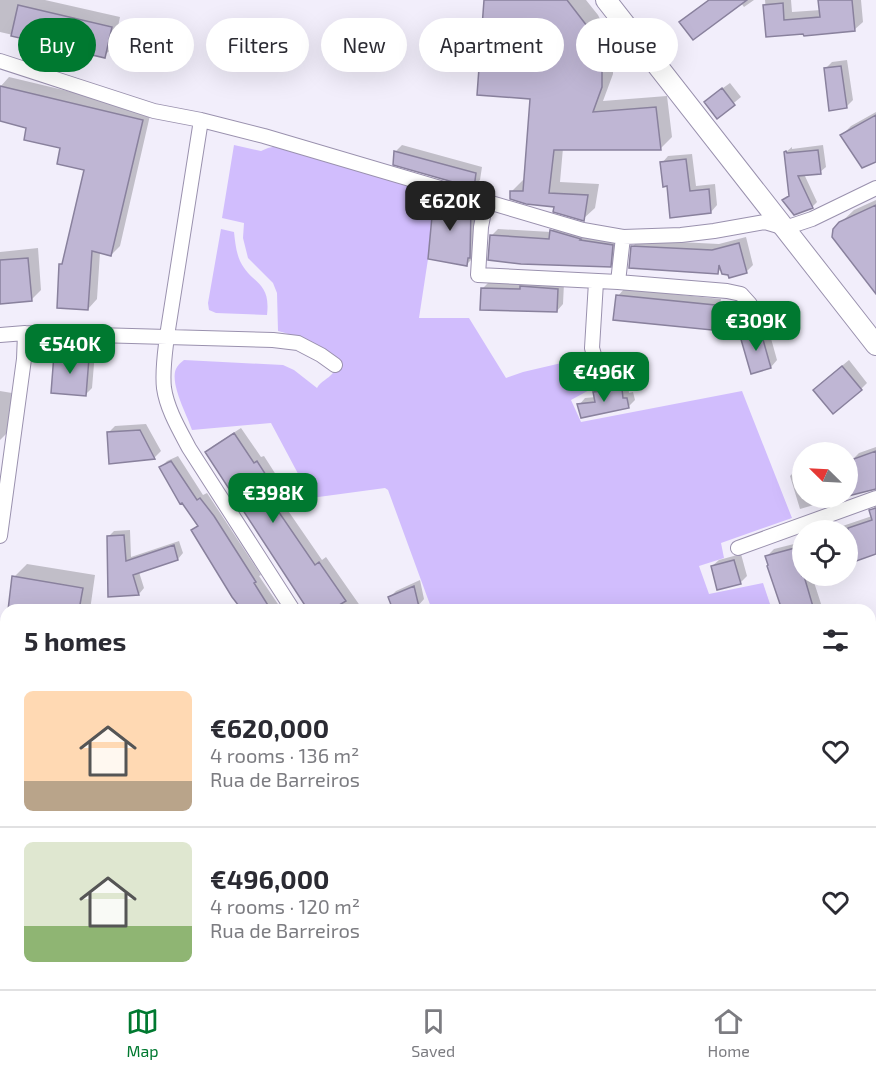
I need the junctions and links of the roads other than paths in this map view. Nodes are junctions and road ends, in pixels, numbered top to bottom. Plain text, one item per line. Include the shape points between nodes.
1 (606, 0) edge
2 (0, 61) edge
3 (201, 120) junction
4 (876, 188) edge
5 (486, 201) junction
6 (785, 228) junction
7 (622, 237) junction
8 (596, 282) junction
9 (618, 282) junction
10 (750, 304) dead end
11 (25, 333) junction
12 (0, 335) edge
13 (167, 336) junction
14 (876, 345) edge
15 (335, 365) dead end
16 (602, 383) dead end
17 (876, 498) edge
18 (0, 536) edge
19 (738, 548) dead end
20 (289, 604) edge

1 - 6 main road
2 - 3 street via 154,111
3 - 5 street
3 - 13 street
4 - 6 street
5 - 7 street via 583,230
5 - 8 street via 478,275
6 - 7 street via 765,222 703,233
6 - 14 main road
7 - 9 street
8 - 9 street
8 - 16 street via 592,348
9 - 10 street via 727,291 741,294
11 - 12 street
11 - 13 street
11 - 18 street
13 - 15 street via 298,343
13 - 20 street via 164,389 176,423
17 - 19 street

